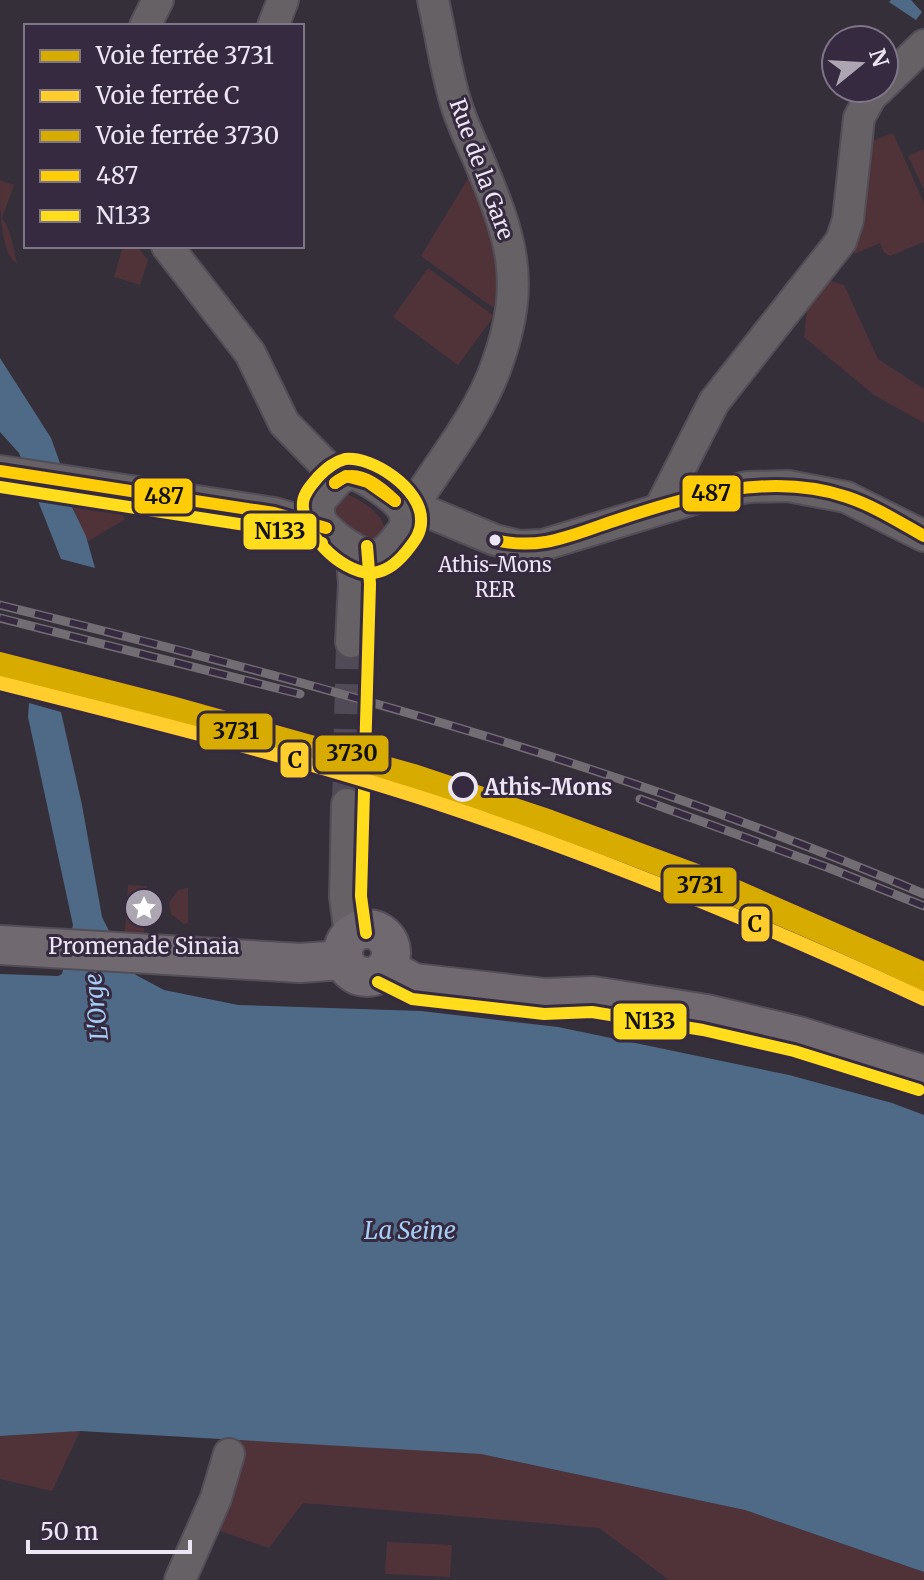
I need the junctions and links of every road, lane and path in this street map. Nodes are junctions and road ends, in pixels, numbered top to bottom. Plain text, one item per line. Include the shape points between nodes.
1 (283, 0) edge
2 (433, 0) edge
3 (274, 24) edge
4 (924, 45) edge
5 (900, 68) edge
6 (867, 104) edge
7 (169, 248) edge
8 (8, 472) edge
9 (328, 503) junction
10 (405, 505) junction
11 (660, 508) junction
12 (924, 536) edge
13 (361, 552) junction
14 (351, 642) tunnel mouth
15 (347, 804) tunnel mouth
16 (0, 945) edge
17 (347, 947) junction
18 (924, 1075) edge
19 (229, 1454) dead end
20 (180, 1580) edge

1 - 3 street
2 - 10 street, Rue de la Gare via 457,107 507,237 514,299 497,365 473,415
4 - 5 street
6 - 11 street via 859,118 841,241 714,402
7 - 9 street via 250,353
8 - 9 street via 287,516
9 - 10 street via 357,475
9 - 13 street
10 - 11 street via 519,546 552,544
10 - 13 street via 404,529 381,555
11 - 12 street via 748,487 788,486 846,497
13 - 14 street
15 - 17 street
16 - 17 main road via 300,963
17 - 18 main road via 350,970 364,977 388,963 544,976 593,996 782,1032
19 - 20 street

